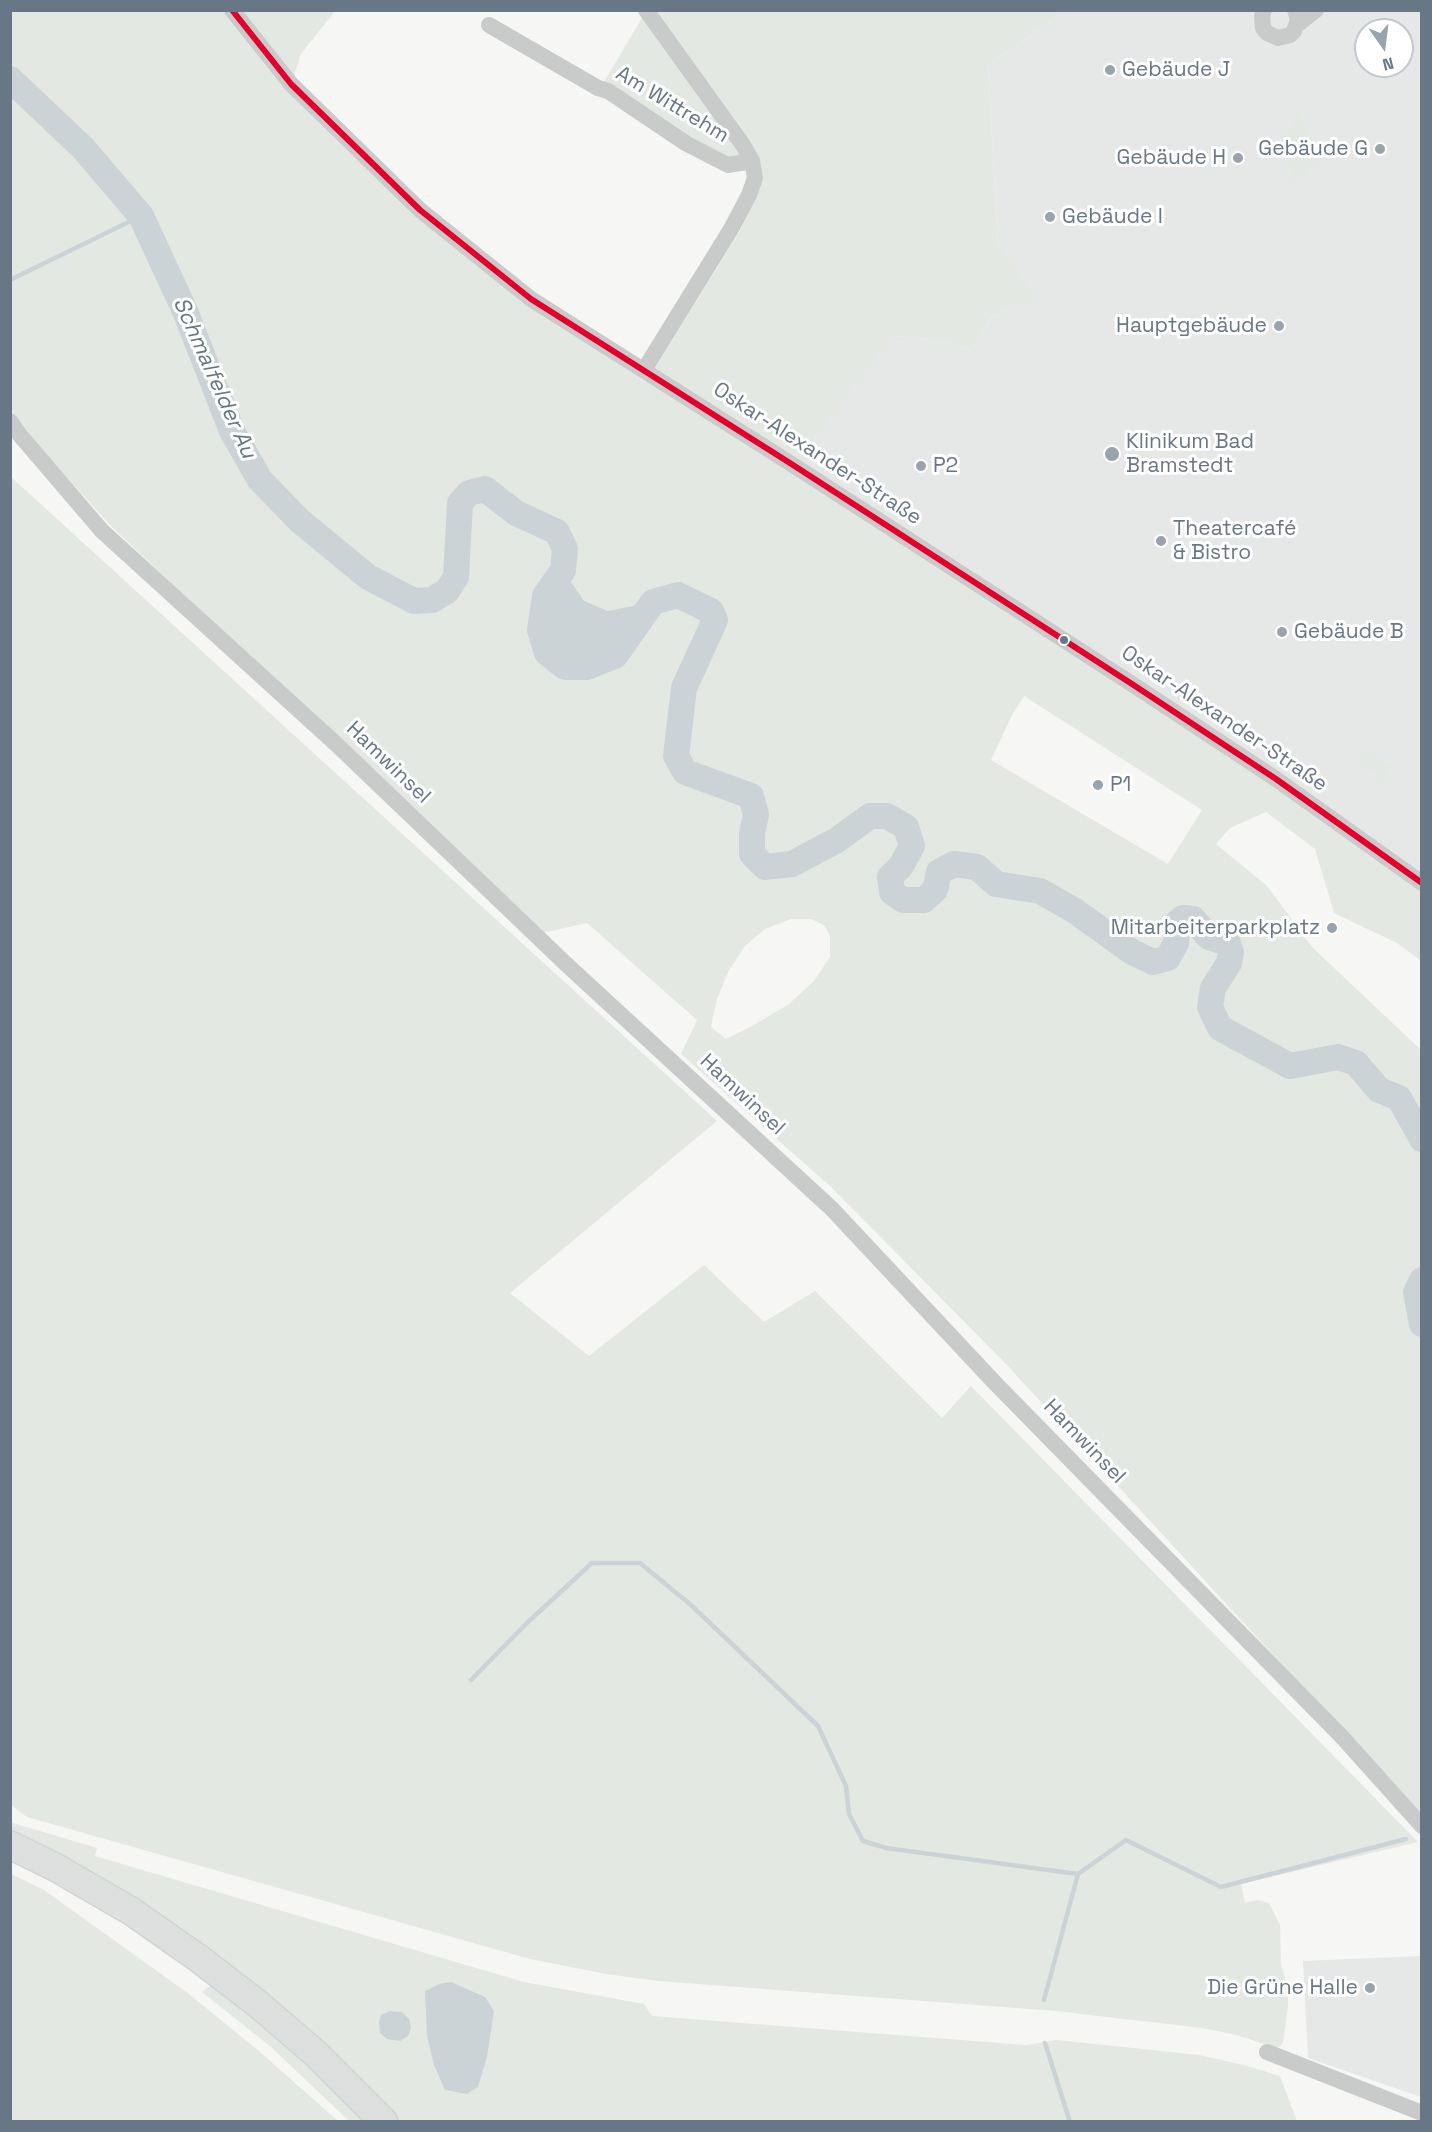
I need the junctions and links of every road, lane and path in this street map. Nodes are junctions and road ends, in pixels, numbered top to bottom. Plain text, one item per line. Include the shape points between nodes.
1 (232, 10) edge
2 (646, 10) edge
3 (1264, 10) edge
4 (1316, 10) edge
5 (1296, 18) edge
6 (489, 26) dead end
7 (752, 161) junction
8 (644, 370) junction
9 (10, 421) edge
10 (1422, 883) edge
11 (1422, 1826) edge
12 (10, 1845) edge
13 (1267, 2052) dead end
14 (1422, 2113) edge
15 (384, 2121) edge

1 - 8 street, Oskar-Alexander-Straße via 291,84 420,210 531,299
2 - 7 street
3 - 5 street via 1263,28 1272,37 1290,35
4 - 5 street
6 - 7 street, Am Wittrehm via 608,91 687,144 729,165
7 - 8 street via 755,178 749,195
8 - 10 street, Oskar-Alexander-Straße via 1276,779
9 - 11 street, Hamwinsel via 102,531 335,743 566,964 832,1209 995,1383 1343,1738
12 - 15 main road via 131,1911 198,1958 316,2054
13 - 14 street

